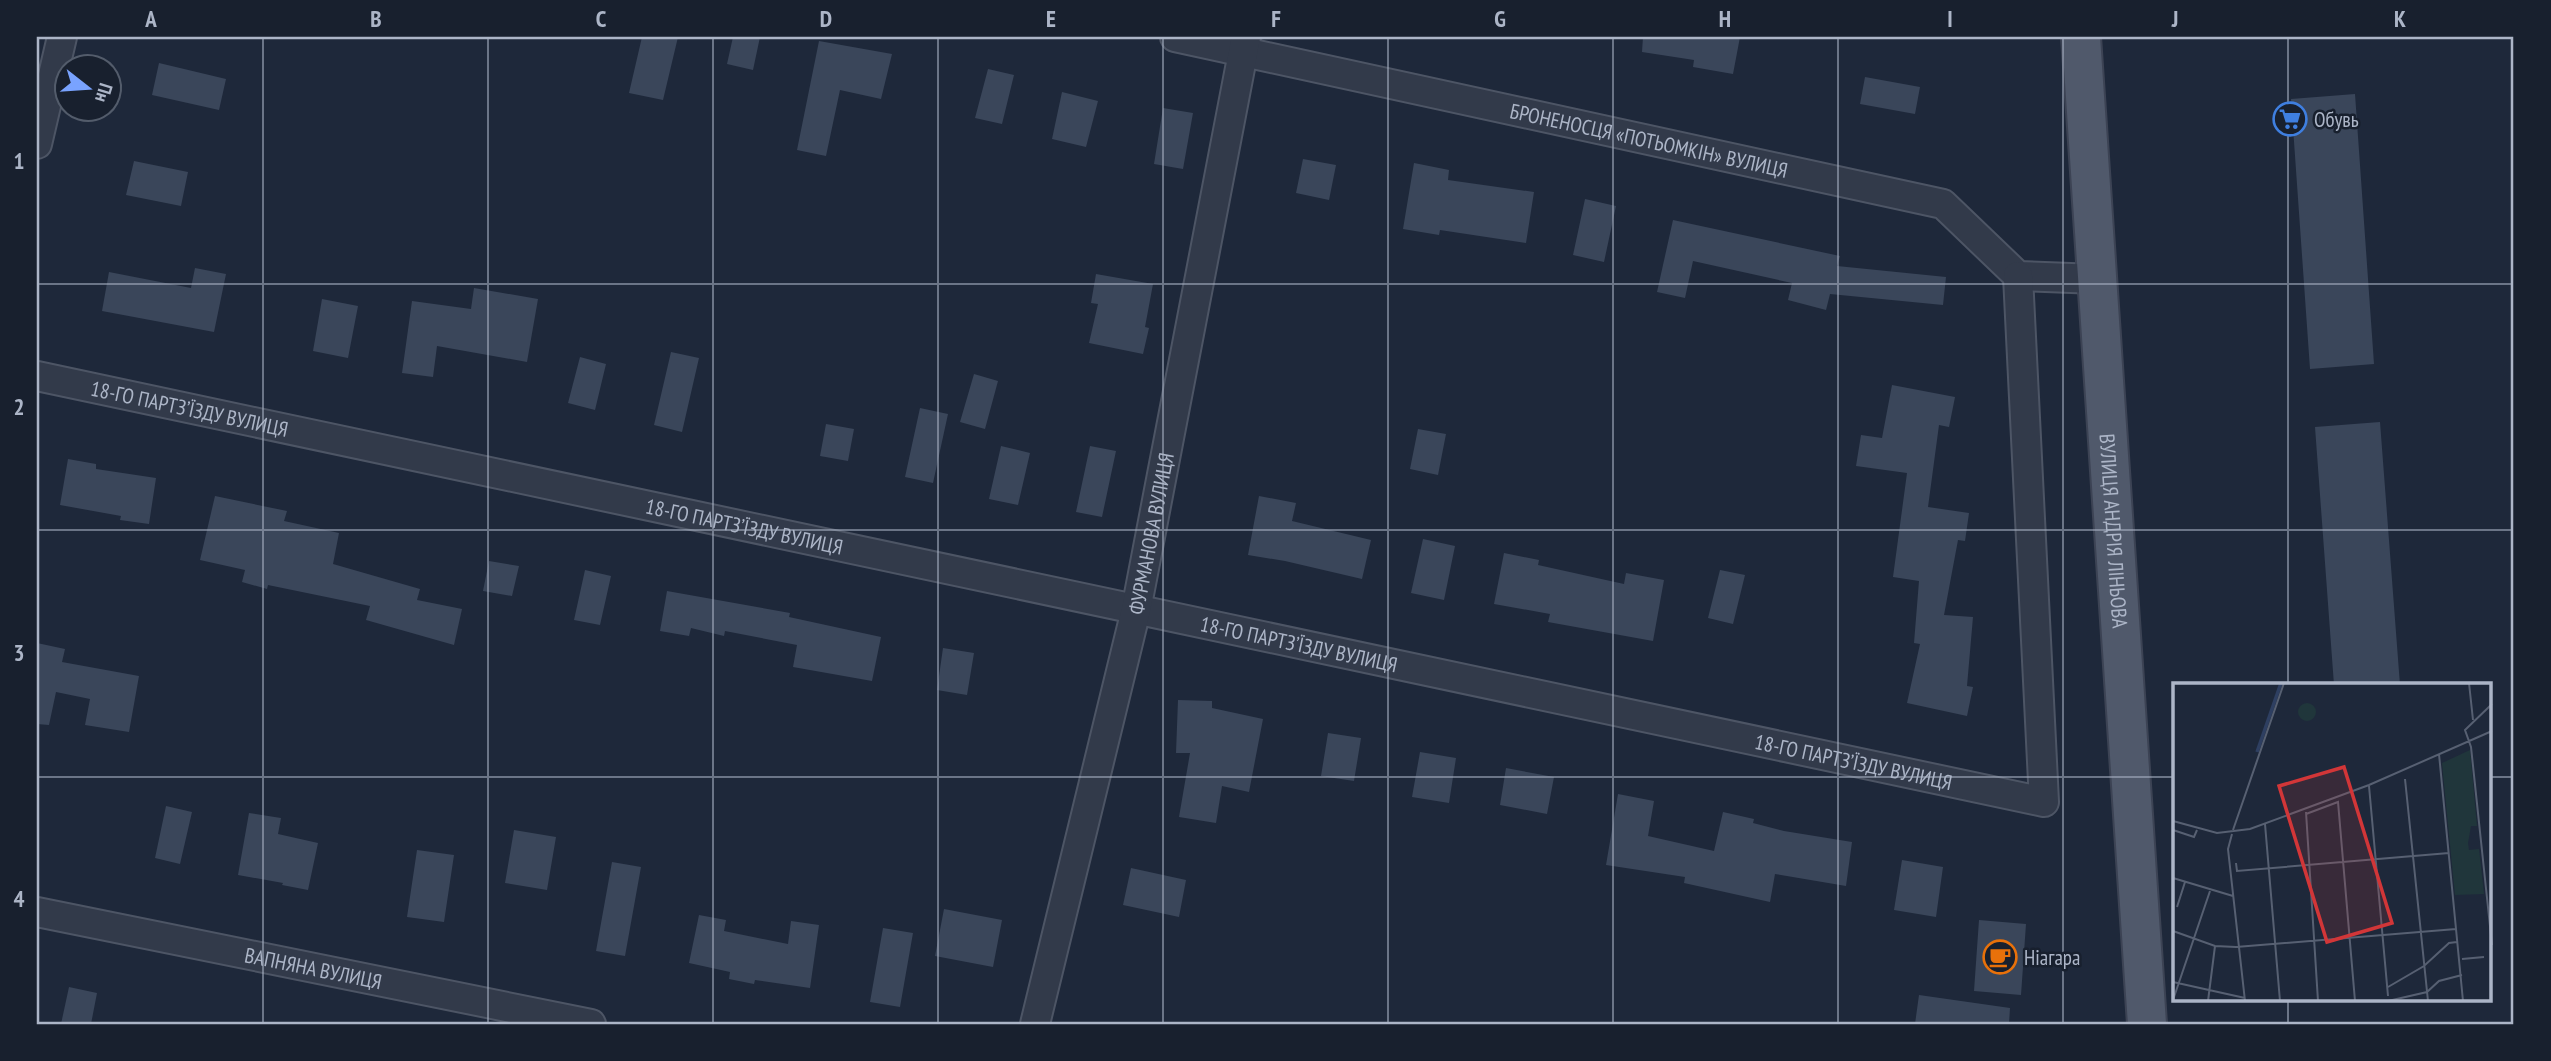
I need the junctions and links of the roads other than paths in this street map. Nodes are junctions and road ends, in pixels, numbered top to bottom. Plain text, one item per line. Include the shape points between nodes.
1 (62, 37) edge
2 (1175, 37) edge
3 (2081, 37) edge
4 (1245, 44) edge
5 (37, 144) edge
6 (2018, 276) junction
7 (2097, 279) junction
8 (37, 376) edge
9 (1136, 610) junction
10 (37, 912) edge
11 (591, 1024) edge
12 (1035, 1024) edge
13 (2147, 1024) edge

1 - 5 street
2 - 4 street, БРОНЕНОСЦЯ «ПОТЬОМКІН» ВУЛИЦЯ
3 - 7 main road, ВУЛИЦЯ АНДРІЯ ЛІНЬОВА
4 - 6 street, БРОНЕНОСЦЯ «ПОТЬОМКІН» ВУЛИЦЯ via 1943,204
4 - 9 street, ФУРМАНОВА ВУЛИЦЯ
6 - 7 street
6 - 9 street, 18-ГО ПАРТЗ’ЇЗДУ ВУЛИЦЯ via 2044,802
7 - 13 main road, ВУЛИЦЯ АНДРІЯ ЛІНЬОВА
8 - 9 street, 18-ГО ПАРТЗ’ЇЗДУ ВУЛИЦЯ
9 - 12 street, ФУРМАНОВА ВУЛИЦЯ
10 - 11 street, ВАПНЯНА ВУЛИЦЯ

